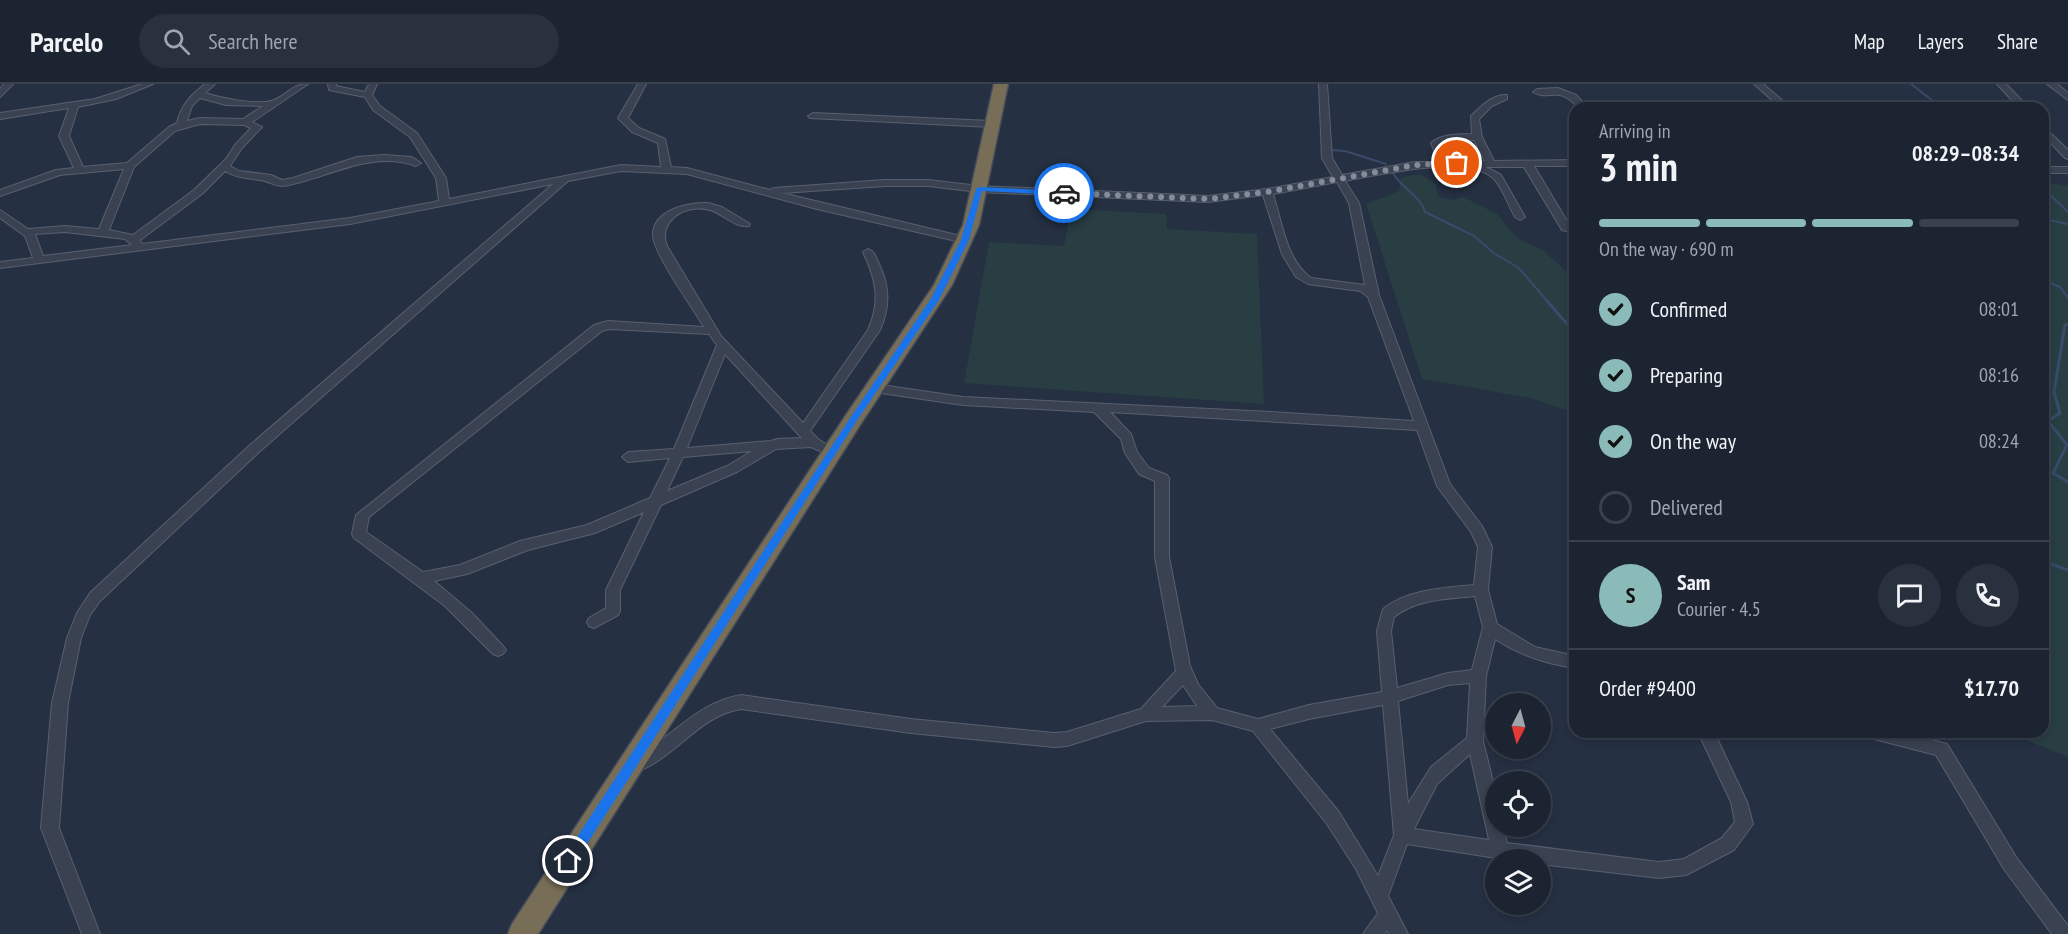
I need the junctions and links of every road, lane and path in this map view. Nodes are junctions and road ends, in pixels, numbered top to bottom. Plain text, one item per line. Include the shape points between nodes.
1 (9, 84) edge
2 (148, 84) edge
3 (211, 84) edge
4 (304, 84) edge
5 (332, 84) edge
6 (373, 84) edge
7 (642, 84) edge
8 (1001, 84) edge
9 (1323, 84) edge
10 (1758, 84) edge
11 (2001, 84) edge
12 (2051, 84) edge
13 (1537, 93) dead end
14 (0, 94) edge
15 (197, 94) junction
16 (368, 95) junction
17 (1504, 97) dead end
18 (2068, 97) edge
19 (1578, 102) edge
20 (1779, 102) edge
21 (2018, 102) edge
22 (271, 104) junction
23 (74, 105) junction
24 (0, 116) edge
25 (813, 116) dead end
26 (245, 122) junction
27 (991, 124) junction
28 (181, 125) junction
29 (2049, 135) edge
30 (1477, 137) junction
31 (2068, 156) edge
32 (416, 163) dead end
33 (1444, 163) junction
34 (1470, 163) junction
35 (1527, 163) junction
36 (1569, 163) edge
37 (1491, 164) junction
38 (130, 166) junction
39 (224, 167) junction
40 (79, 169) junction
41 (666, 169) junction
42 (2049, 170) edge
43 (2068, 170) edge
44 (566, 178) junction
45 (1338, 178) junction
46 (979, 189) junction
47 (765, 192) junction
48 (1267, 192) junction
49 (0, 193) edge
50 (444, 203) junction
51 (0, 213) edge
52 (1520, 217) dead end
53 (745, 224) dead end
54 (1569, 229) edge
55 (26, 232) junction
56 (103, 232) junction
57 (965, 240) junction
58 (136, 243) junction
59 (868, 252) dead end
60 (39, 260) junction
61 (0, 265) edge
62 (1373, 295) junction
63 (713, 331) junction
64 (723, 344) junction
65 (874, 388) junction
66 (1098, 408) junction
67 (1422, 426) junction
68 (808, 437) junction
69 (777, 443) junction
70 (679, 452) junction
71 (832, 452) junction
72 (628, 457) dead end
73 (655, 501) junction
74 (421, 578) junction
75 (1481, 590) junction
76 (594, 622) dead end
77 (1490, 627) junction
78 (498, 650) dead end
79 (1569, 661) edge
80 (1184, 673) junction
81 (1478, 676) junction
82 (1390, 697) junction
83 (1212, 713) junction
84 (1146, 714) junction
85 (1258, 726) junction
86 (1709, 738) edge
87 (1898, 738) edge
88 (1474, 741) junction
89 (627, 770) junction
90 (1402, 835) junction
91 (1493, 849) edge
92 (1500, 849) edge
93 (1551, 856) edge
94 (1379, 897) junction
95 (1387, 916) junction
96 (91, 934) edge
97 (522, 934) edge
98 (1372, 934) edge
99 (1399, 934) edge
100 (2063, 934) edge

1 - 14 street
2 - 23 street via 125,94
3 - 15 street
4 - 22 street
5 - 16 street via 332,88 340,91
6 - 16 street
7 - 41 street via 623,118 638,132 662,141
8 - 27 highway
9 - 45 street via 1327,158
10 - 20 street
11 - 21 street
12 - 18 street
13 - 19 street via 1566,91
15 - 22 street via 226,102
15 - 28 street via 183,112
16 - 50 street via 372,105 414,135 441,178
17 - 30 street via 1474,118
22 - 26 street
23 - 24 street
23 - 40 street via 64,136
25 - 27 street
26 - 28 street via 200,121
26 - 39 street via 257,127 256,130
27 - 46 highway
28 - 38 street
29 - 31 street
30 - 33 street via 1446,138 1436,143
30 - 37 street
32 - 39 street via 384,158 357,160 280,183 237,174
33 - 34 street
33 - 45 street
34 - 37 street
34 - 52 street via 1498,177
35 - 36 street
35 - 37 street
35 - 54 street
38 - 40 street
38 - 56 street
39 - 58 street
40 - 49 street
41 - 44 street via 621,168
41 - 47 street
42 - 43 street
44 - 50 street
44 - 96 street via 254,449 95,597 84,614 74,638 60,703 50,828
45 - 48 street
45 - 62 street via 1354,203
46 - 47 street via 885,183
46 - 48 street via 1208,199
46 - 57 highway
47 - 57 street
48 - 62 street via 1299,278 1364,288
50 - 58 street via 350,221
51 - 55 street
53 - 63 street via 714,207 696,206 676,212 659,230 665,254
55 - 56 street via 66,228
55 - 60 street
56 - 58 street
57 - 65 highway via 934,300
58 - 60 street
59 - 68 street via 878,273 884,300 882,314
60 - 61 street
62 - 67 street
63 - 64 street
63 - 74 street via 608,325 598,328 363,514 359,534
64 - 68 street
64 - 70 street
65 - 66 street via 963,401
65 - 71 highway
66 - 67 street
66 - 80 street via 1127,437 1131,453 1144,471 1162,478 1162,557
67 - 75 street via 1444,486 1478,530 1485,547
68 - 69 street
68 - 71 street
69 - 70 street
69 - 73 street via 732,469
70 - 72 street
70 - 73 street
71 - 89 highway
73 - 74 street via 590,529 525,545 462,570
73 - 76 street via 613,590 613,611
74 - 78 street via 480,628
75 - 77 street
75 - 82 street via 1422,598 1388,613 1384,631
77 - 79 street via 1533,653
77 - 81 street
80 - 83 street
80 - 84 street
81 - 82 street via 1448,679
81 - 88 street
82 - 85 street
82 - 90 street
83 - 84 street
83 - 85 street
84 - 89 street via 1054,740 911,726 741,702 724,704 706,713 663,748
85 - 94 street via 1332,818
86 - 93 street via 1739,802 1744,824 1728,844 1686,867 1659,870
87 - 100 street via 1941,749 2010,863
88 - 90 street via 1452,756 1428,784
88 - 92 street
89 - 97 highway
90 - 91 street
90 - 94 street
94 - 95 street
95 - 98 street
95 - 99 street

